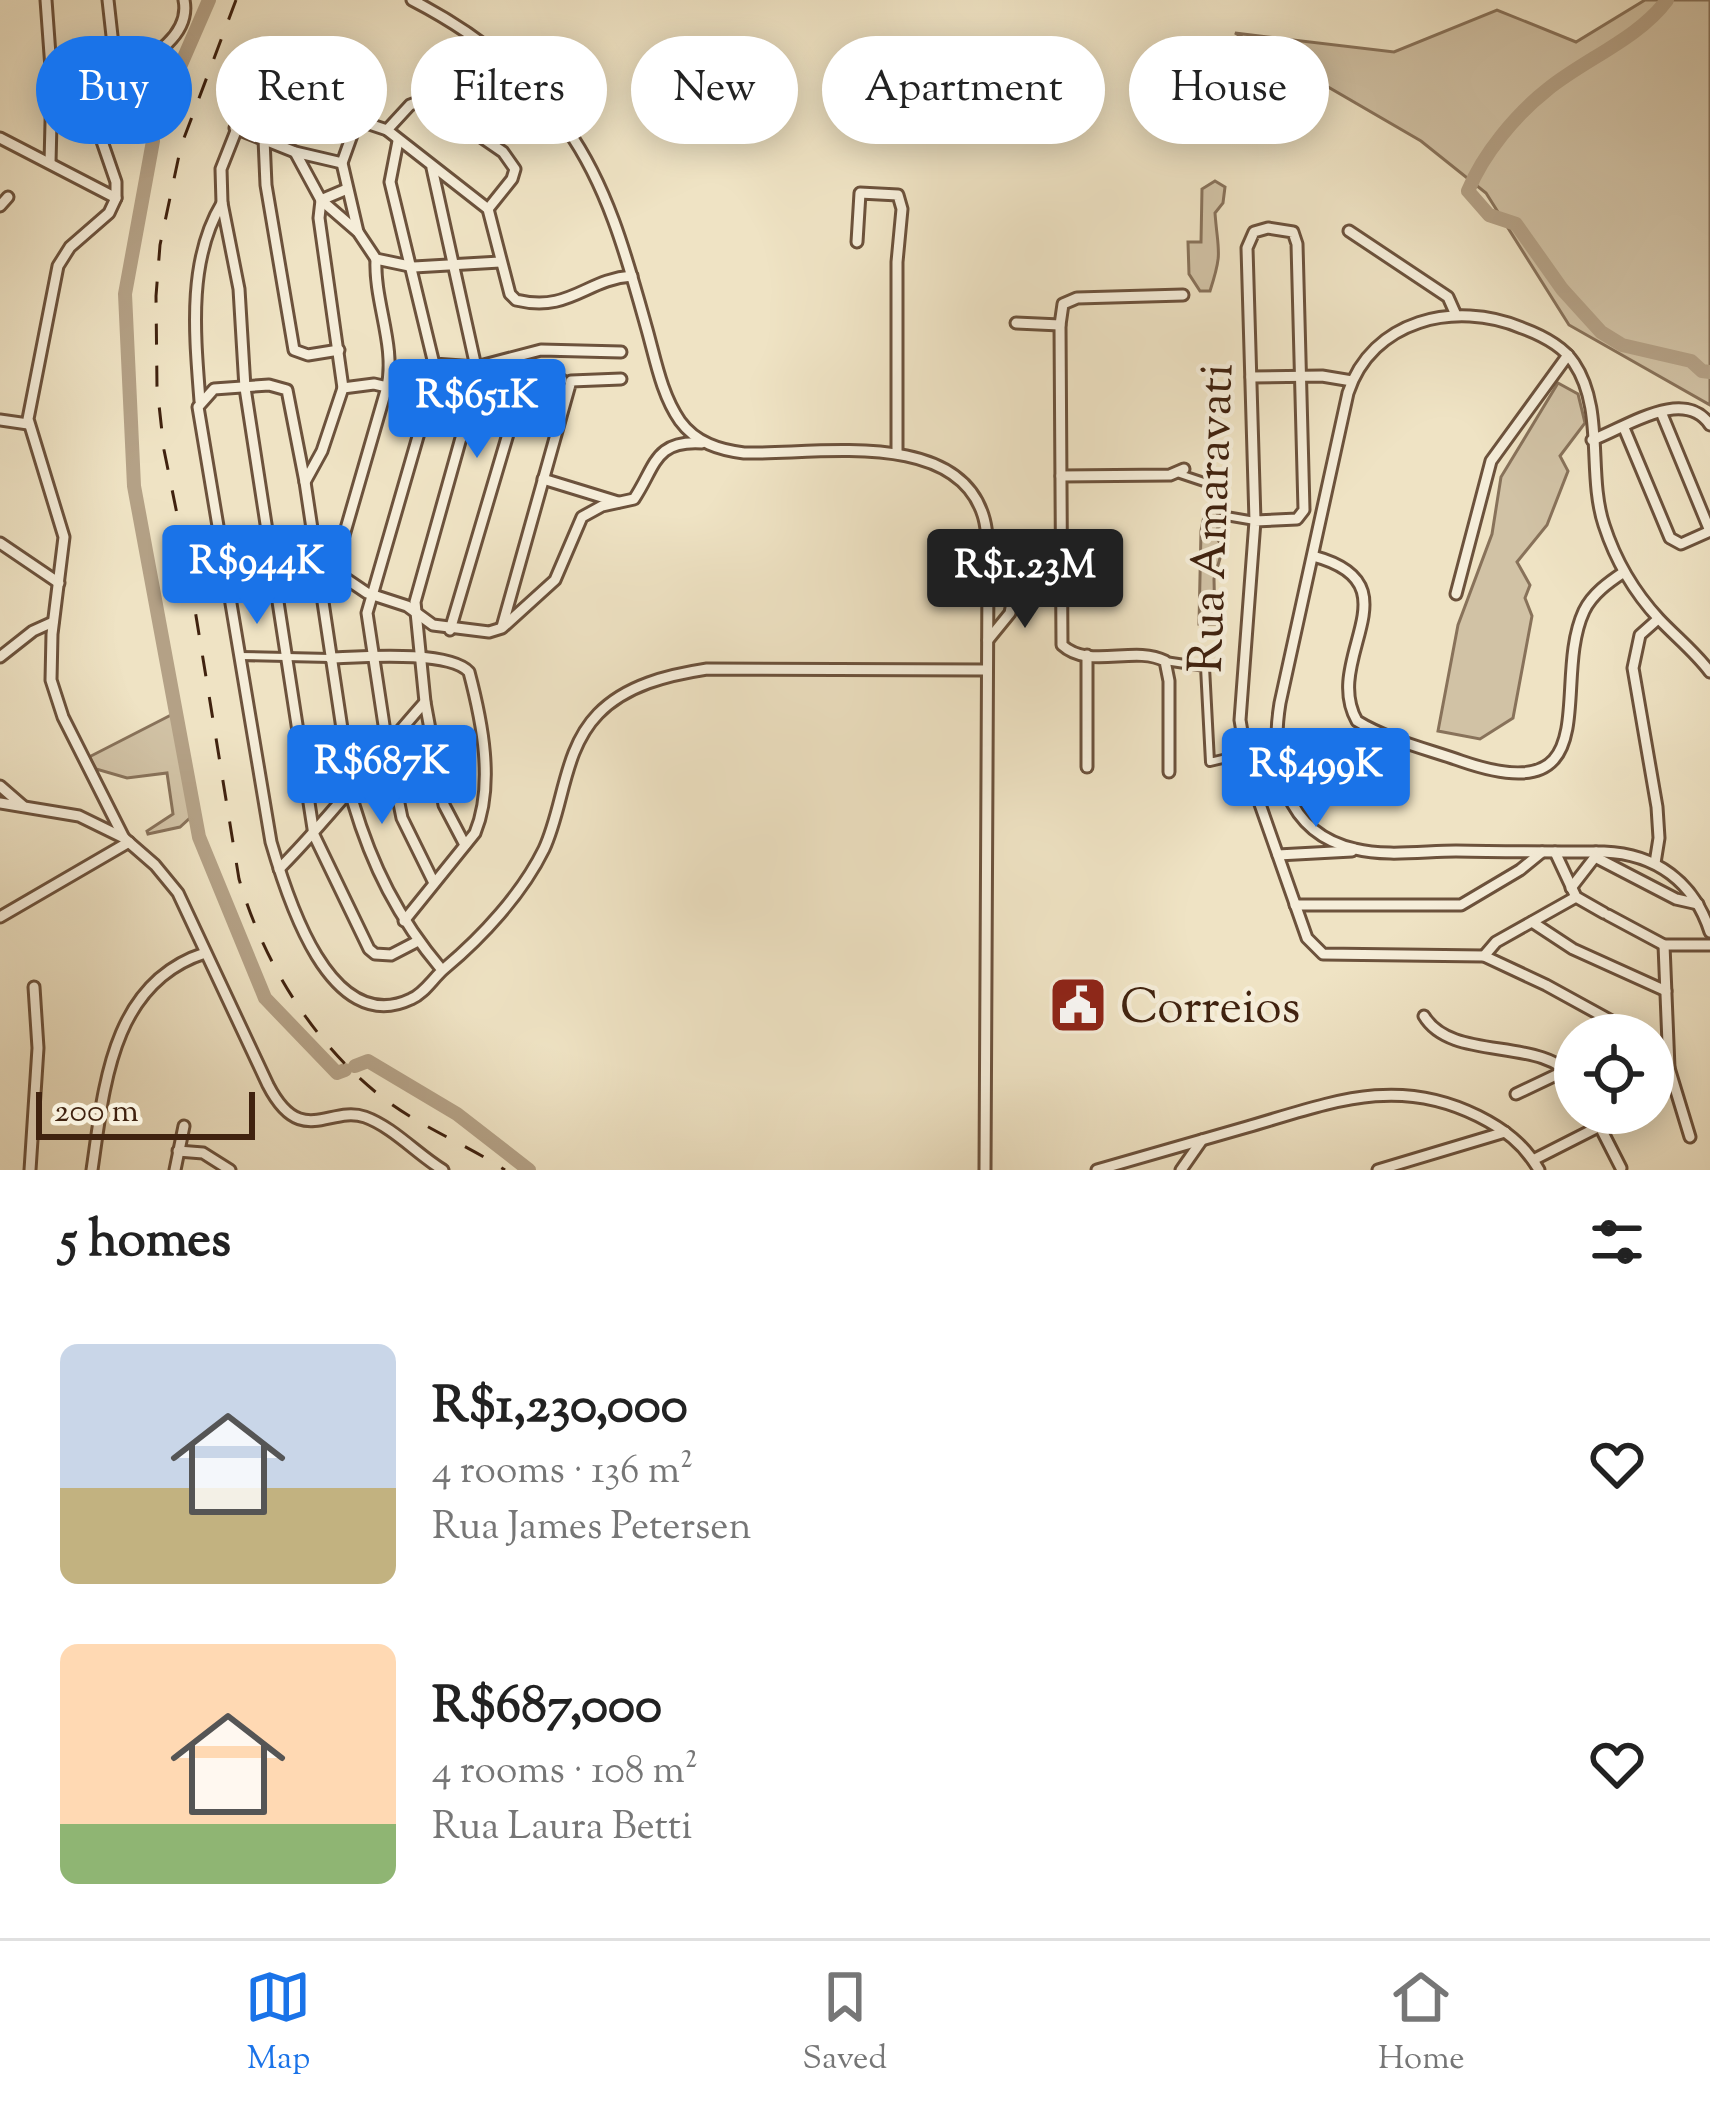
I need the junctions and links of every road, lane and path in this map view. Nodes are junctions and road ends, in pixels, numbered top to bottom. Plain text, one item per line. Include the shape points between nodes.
1 (46, 0) edge
2 (108, 0) edge
3 (184, 0) edge
4 (412, 0) edge
5 (111, 36) edge
6 (173, 36) edge
7 (387, 130) joint
8 (0, 138) edge
9 (398, 141) junction
10 (102, 144) edge
11 (229, 144) edge
12 (264, 144) edge
13 (276, 144) edge
14 (349, 144) edge
15 (295, 152) junction
16 (50, 163) junction
17 (342, 163) junction
18 (432, 168) junction
19 (347, 189) junction
20 (116, 198) junction
21 (321, 200) junction
22 (222, 203) junction
23 (488, 209) junction
24 (1349, 231) dead end
25 (358, 232) junction
26 (857, 242) dead end
27 (376, 259) junction
28 (500, 262) junction
29 (457, 266) junction
30 (414, 267) junction
31 (632, 276) junction
32 (1183, 295) dead end
33 (1456, 314) junction
34 (1016, 323) dead end
35 (1060, 325) junction
36 (339, 350) junction
37 (621, 352) dead end
38 (1568, 355) junction
39 (476, 368) junction
40 (1301, 376) junction
41 (1251, 377) junction
42 (621, 379) dead end
43 (562, 380) dead end
44 (1352, 381) junction
45 (387, 387) junction
46 (244, 388) junction
47 (343, 388) junction
48 (200, 401) junction
49 (1661, 412) junction
50 (0, 420) edge
51 (28, 424) junction
52 (1710, 425) edge
53 (1624, 428) junction
54 (1592, 440) junction
55 (706, 444) junction
56 (897, 453) junction
57 (1181, 471) joint
58 (1061, 476) junction
59 (543, 479) junction
60 (305, 482) junction
61 (623, 504) junction
62 (1255, 520) junction
63 (1710, 531) edge
64 (0, 544) edge
65 (1313, 556) junction
66 (316, 563) junction
67 (334, 570) junction
68 (988, 572) junction
69 (1624, 572) junction
70 (59, 584) junction
71 (1059, 584) junction
72 (1016, 587) junction
73 (1456, 594) dead end
74 (371, 595) junction
75 (416, 614) junction
76 (1658, 619) junction
77 (53, 622) junction
78 (502, 628) junction
79 (451, 630) junction
80 (986, 641) junction
81 (238, 656) junction
82 (374, 656) junction
83 (1087, 656) junction
84 (0, 657) edge
85 (286, 657) junction
86 (330, 658) junction
87 (420, 658) junction
88 (1163, 659) junction
89 (986, 670) junction
90 (1710, 672) edge
91 (425, 702) junction
92 (387, 745) junction
93 (1244, 754) junction
94 (1087, 767) dead end
95 (1169, 772) dead end
96 (0, 786) edge
97 (350, 787) junction
98 (0, 803) edge
99 (24, 807) junction
100 (314, 835) junction
101 (126, 840) junction
102 (465, 845) junction
103 (1358, 850) junction
104 (1542, 852) junction
105 (1555, 852) junction
106 (1278, 855) junction
107 (1596, 855) junction
108 (1655, 862) junction
109 (279, 869) junction
110 (434, 883) junction
111 (1573, 892) junction
112 (1698, 904) junction
113 (1295, 905) junction
114 (2, 914) edge
115 (404, 921) junction
116 (1532, 922) junction
117 (1710, 932) edge
118 (418, 941) junction
119 (1664, 945) junction
120 (1710, 945) edge
121 (206, 953) junction
122 (1484, 956) junction
123 (442, 970) junction
124 (34, 987) dead end
125 (1666, 991) junction
126 (1599, 1014) edge
127 (1668, 1014) edge
128 (1424, 1016) dead end
129 (1554, 1063) edge
130 (1554, 1076) edge
131 (1674, 1084) edge
132 (1516, 1094) dead end
133 (184, 1126) dead end
134 (1506, 1131) junction
135 (1587, 1134) edge
136 (1604, 1134) edge
137 (1690, 1137) dead end
138 (1202, 1140) junction
139 (178, 1151) junction
140 (1536, 1165) edge
141 (1621, 1168) edge
142 (30, 1170) edge
143 (92, 1170) edge
144 (176, 1170) edge
145 (230, 1170) edge
146 (443, 1170) edge
147 (985, 1170) edge
148 (1097, 1170) edge
149 (1181, 1170) edge
150 (1378, 1170) edge

1 - 16 street
2 - 5 street
3 - 6 street
4 - 31 street via 481,41 568,129 599,184
7 - 9 street
7 - 23 street via 426,99 503,152 515,169
8 - 16 street
9 - 18 street
9 - 30 street via 390,182
10 - 20 street
11 - 22 street
12 - 36 street via 294,350
13 - 15 street
14 - 17 street
15 - 17 street
15 - 21 street
16 - 20 street
17 - 19 street
18 - 23 street
18 - 29 street
19 - 21 street
19 - 25 street
20 - 51 street via 58,266
21 - 25 street
21 - 36 street
22 - 46 street via 236,261
22 - 48 street via 204,237 198,282
23 - 28 street
24 - 33 street via 1448,297
25 - 27 street
26 - 56 street via 860,193 898,195
27 - 30 street
27 - 45 street
28 - 29 street
28 - 31 street via 512,298 525,303 557,303
29 - 30 street
29 - 39 street
30 - 39 street via 431,359
31 - 55 street via 664,390 680,422
32 - 35 street via 1077,298 1064,304
33 - 38 street via 1517,325
33 - 44 street via 1387,337
34 - 35 street
35 - 58 street
36 - 47 street
37 - 39 street via 541,350
38 - 54 street via 1586,386
38 - 73 street via 1491,461
40 - 41 street
40 - 41 street, Rua Amaravati via 1295,235 1268,228 1250,238
40 - 44 street
40 - 62 street via 1303,514
41 - 62 street, Rua Amaravati
42 - 59 street via 571,381
43 - 79 street via 524,380
44 - 65 street
45 - 47 street
45 - 67 street
46 - 48 street via 214,389
46 - 60 street via 287,390
46 - 85 street
47 - 60 street
48 - 81 street
49 - 52 street via 1689,408
49 - 53 street
49 - 63 street
50 - 51 street
51 - 70 street via 63,523
53 - 54 street
53 - 63 street via 1670,538 1681,544
54 - 69 street via 1599,509
55 - 56 street via 745,453
55 - 61 street via 667,448
56 - 68 street via 966,483 984,518
57 - 58 street
57 - 62 street via 1216,486 1226,516
58 - 71 street
59 - 61 street
59 - 78 street
60 - 66 street
61 - 78 street via 582,518 556,580
62 - 93 street, Rua Amaravati via 1240,701
64 - 70 street
65 - 69 street via 1349,569 1363,590 1347,692 1357,721 1514,776 1536,770 1564,742 1582,615
65 - 103 street via 1280,703 1276,761 1298,812
66 - 67 street
66 - 86 street
67 - 74 street
68 - 72 street
68 - 80 street
69 - 76 street
70 - 77 street
71 - 72 street
71 - 83 street via 1062,645
72 - 80 street via 1004,623
74 - 75 street
74 - 75 street via 433,388 471,383
74 - 82 street
75 - 79 street
75 - 87 street
76 - 90 street
76 - 108 street via 1640,635 1633,668 1657,807
77 - 84 street
77 - 101 street via 55,697
78 - 79 street
80 - 89 street
81 - 85 street
81 - 109 street
82 - 86 street
82 - 87 street
82 - 92 street
83 - 88 street
83 - 94 street
85 - 86 street
85 - 100 street
86 - 97 street
87 - 91 street
87 - 102 street via 460,664 472,680 486,799
88 - 93 street via 1205,667 1210,762
88 - 95 street
89 - 123 street via 721,669 633,689 585,732 526,876
89 - 147 street
91 - 92 street
91 - 102 street via 448,818
92 - 97 street
92 - 110 street via 402,818
93 - 106 street, Rua Amaravati
96 - 99 street
97 - 100 street
97 - 115 street via 367,850
98 - 99 street
99 - 101 street via 79,816
100 - 109 street
100 - 118 street via 369,949 392,955
101 - 114 street
101 - 121 street via 178,893
102 - 110 street
103 - 104 street
103 - 106 street
104 - 105 street
104 - 113 street via 1458,906
105 - 107 street
105 - 111 street
106 - 113 street, Rua Amaravati
107 - 108 street
107 - 111 street
107 - 112 street
108 - 112 street
109 - 123 street via 328,976 351,996 402,1003
110 - 115 street
111 - 116 street
111 - 119 street
112 - 117 street
113 - 122 street, Rua Amaravati via 1323,954
115 - 118 street
116 - 122 street
116 - 125 street
118 - 123 street
119 - 120 street
119 - 125 street
121 - 143 street via 151,988 124,1027 106,1068
121 - 146 street via 283,1106 307,1122 362,1116
122 - 126 street, Rua Amaravati
124 - 142 street
125 - 127 street
128 - 129 street via 1448,1037
130 - 132 street
131 - 137 street
133 - 139 street
134 - 138 street via 1430,1097 1391,1094 1352,1097
134 - 140 street
134 - 150 street
135 - 140 street
136 - 141 street
138 - 148 street
138 - 149 street
139 - 144 street
139 - 145 street via 203,1153

